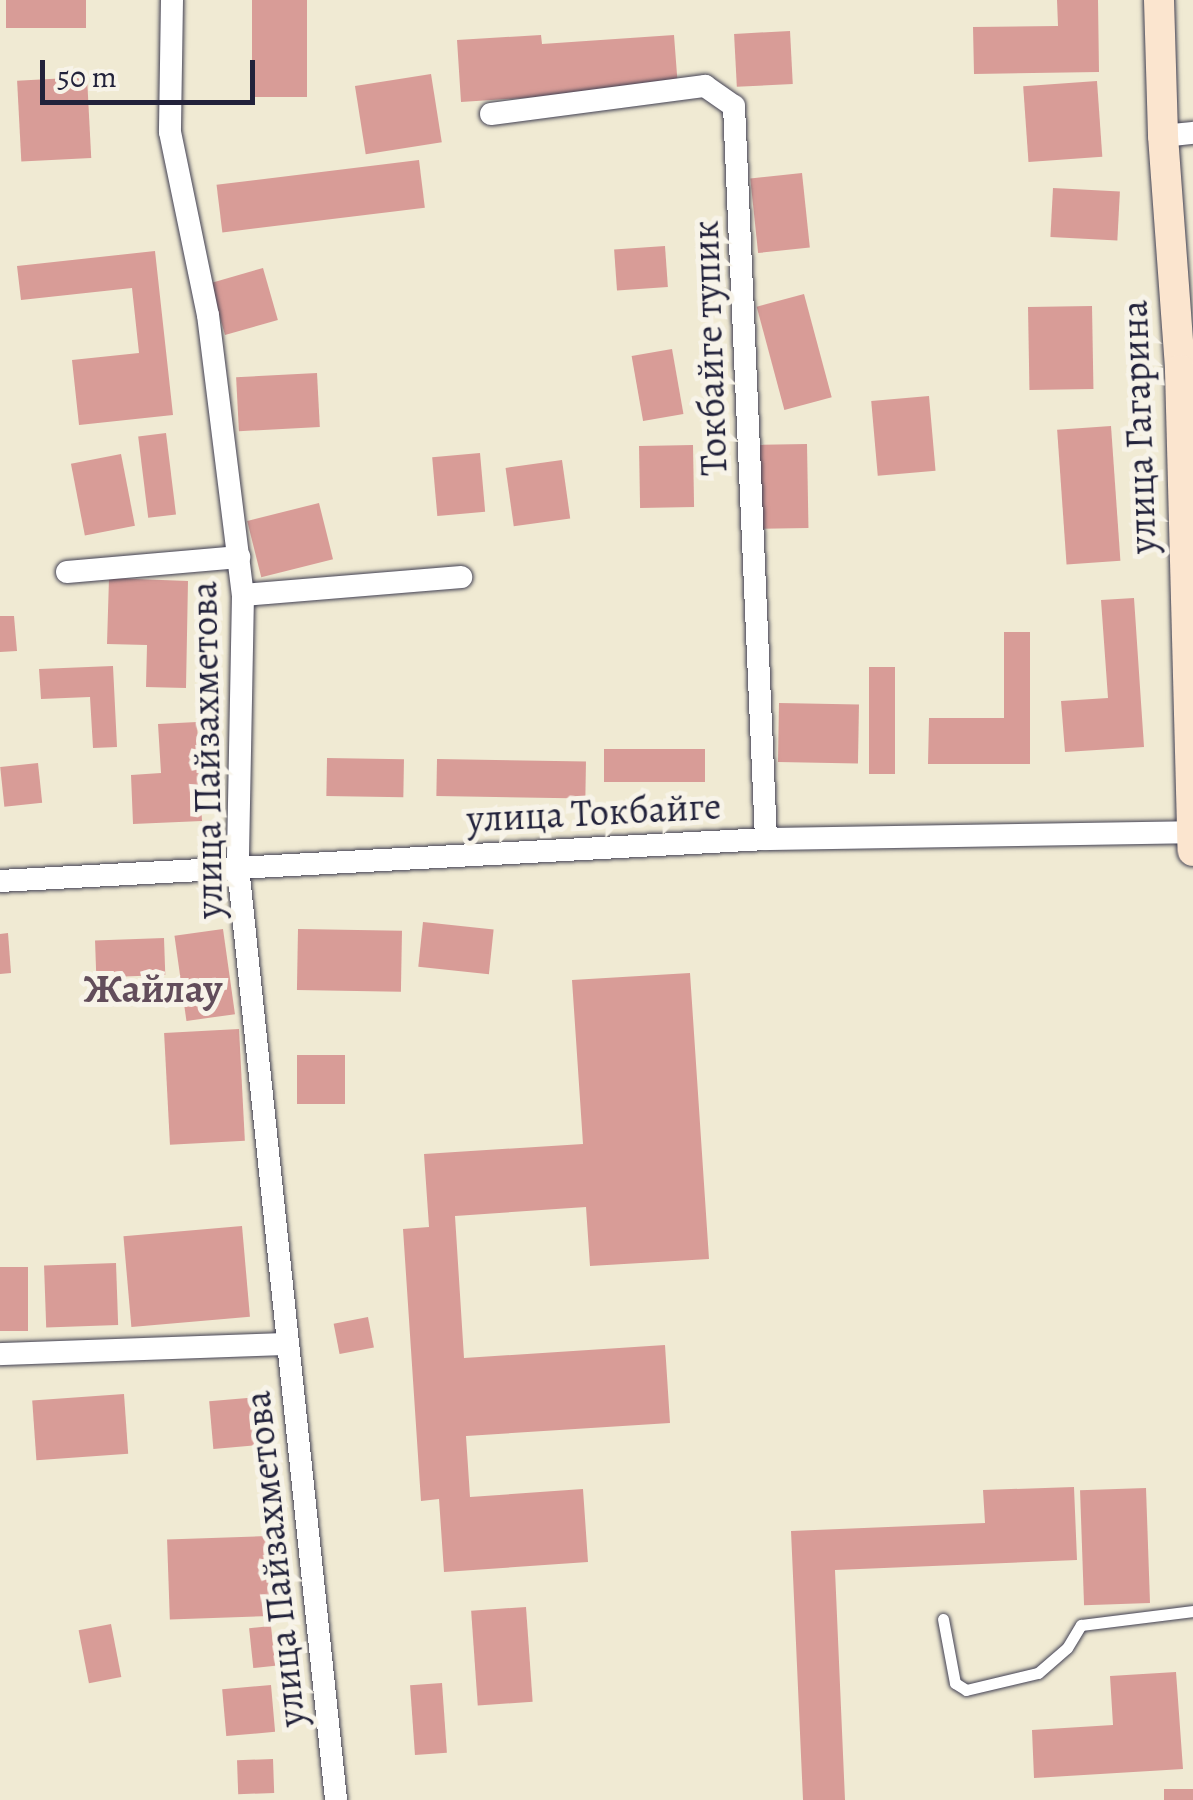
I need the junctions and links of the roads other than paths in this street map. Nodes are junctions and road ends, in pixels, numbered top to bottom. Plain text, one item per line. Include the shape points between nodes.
1 (172, 0) edge
2 (1159, 0) edge
3 (491, 114) dead end
4 (1178, 135) edge
5 (1187, 370) edge
6 (1189, 530) edge
7 (239, 557) junction
8 (67, 572) dead end
9 (461, 577) dead end
10 (243, 595) junction
11 (1192, 832) edge
12 (766, 839) junction
13 (1193, 851) edge
14 (238, 866) junction
15 (0, 881) edge
16 (288, 1344) junction
17 (0, 1354) edge
18 (1193, 1612) edge
19 (943, 1618) dead end
20 (336, 1800) edge

1 - 7 street, улица Пайзахметова via 170,132 208,314
2 - 4 main road, улица Гагарина
3 - 12 street, Токбайге тупик via 705,86 734,106
4 - 5 main road, улица Гагарина
5 - 6 main road, улица Гагарина
6 - 11 main road, улица Гагарина
7 - 8 street
7 - 10 street, улица Пайзахметова
9 - 10 street
10 - 14 street, улица Пайзахметова
11 - 12 street, улица Токбайге
11 - 13 main road, улица Гагарина
12 - 14 street, улица Токбайге
14 - 15 street, улица Токбайге
14 - 16 street, улица Пайзахметова
16 - 17 street
16 - 20 street, улица Пайзахметова
18 - 19 lane via 1082,1625 1038,1672 966,1690 955,1683

